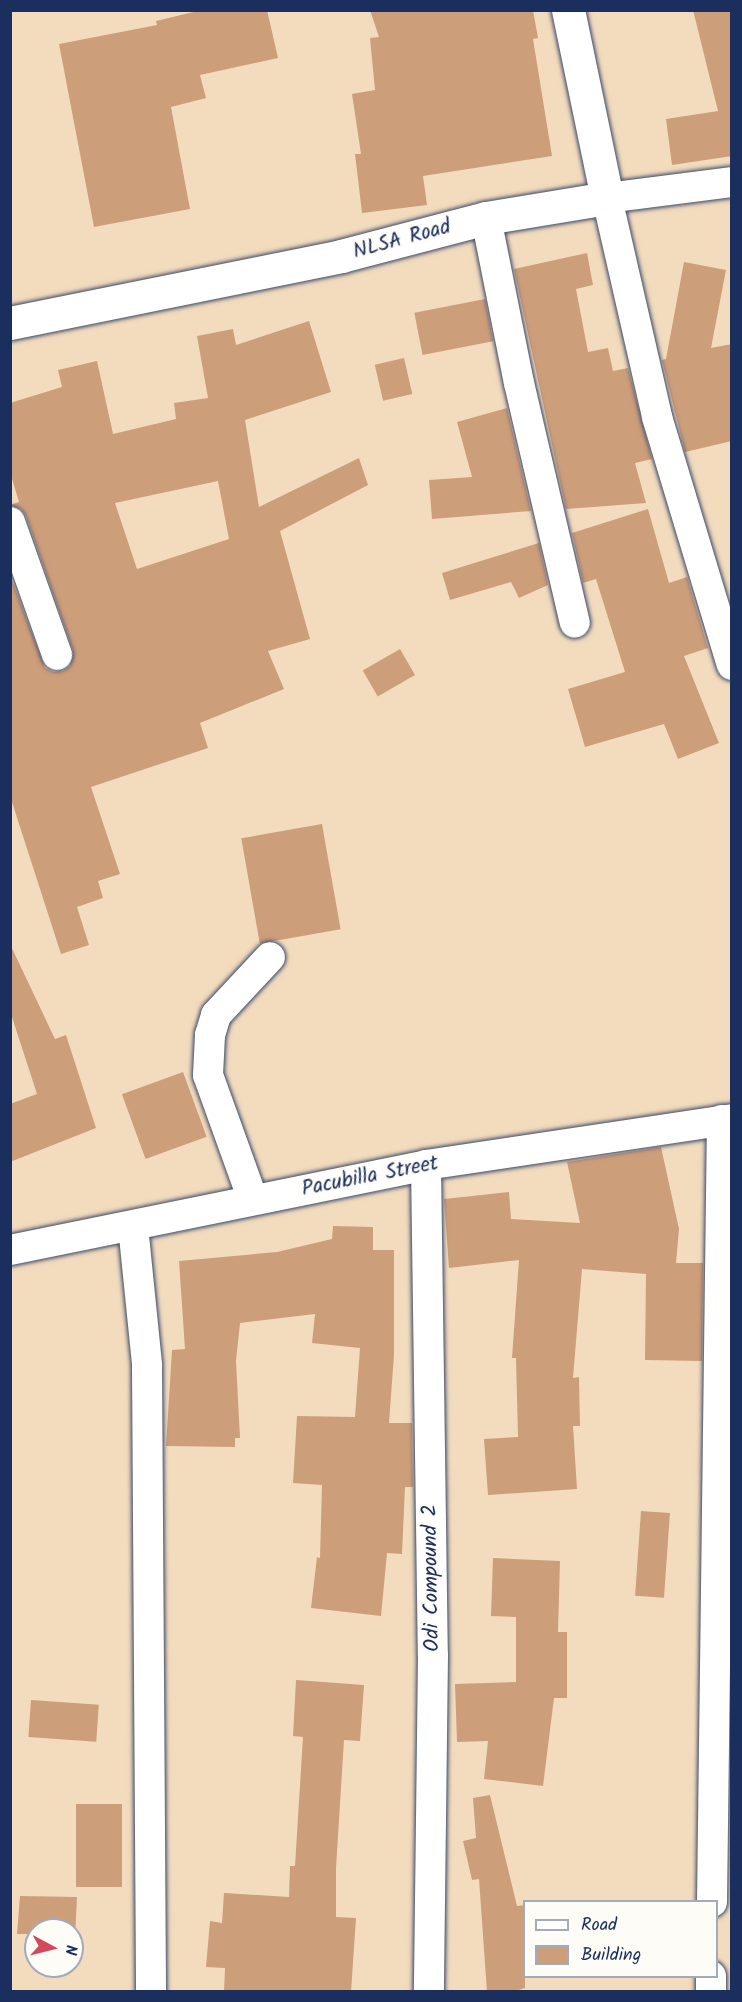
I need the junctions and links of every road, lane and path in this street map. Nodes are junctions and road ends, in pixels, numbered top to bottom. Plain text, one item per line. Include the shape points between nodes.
1 (568, 10) edge
2 (732, 182) edge
3 (607, 198) junction
4 (486, 218) junction
5 (10, 323) edge
6 (10, 522) edge
7 (575, 623) dead end
8 (57, 655) dead end
9 (732, 665) edge
10 (270, 957) dead end
11 (727, 1120) edge
12 (426, 1165) junction
13 (253, 1200) junction
14 (133, 1226) junction
15 (10, 1250) edge
16 (712, 1900) edge
17 (151, 1992) edge
18 (429, 1992) edge

1 - 3 main road
2 - 3 street
3 - 4 main road, NLSA Road
3 - 9 street via 657,417
4 - 5 main road, NLSA Road via 341,256
4 - 7 street via 519,383
6 - 8 street
10 - 13 street via 216,1015 210,1035 208,1075
11 - 12 street, Pacubilla Street
11 - 16 street
12 - 13 street, Pacubilla Street
12 - 18 street, Odi Compound 2 via 433,1655
13 - 14 street, Pacubilla Street
14 - 15 street, Pacubilla Street
14 - 17 street via 147,1365

